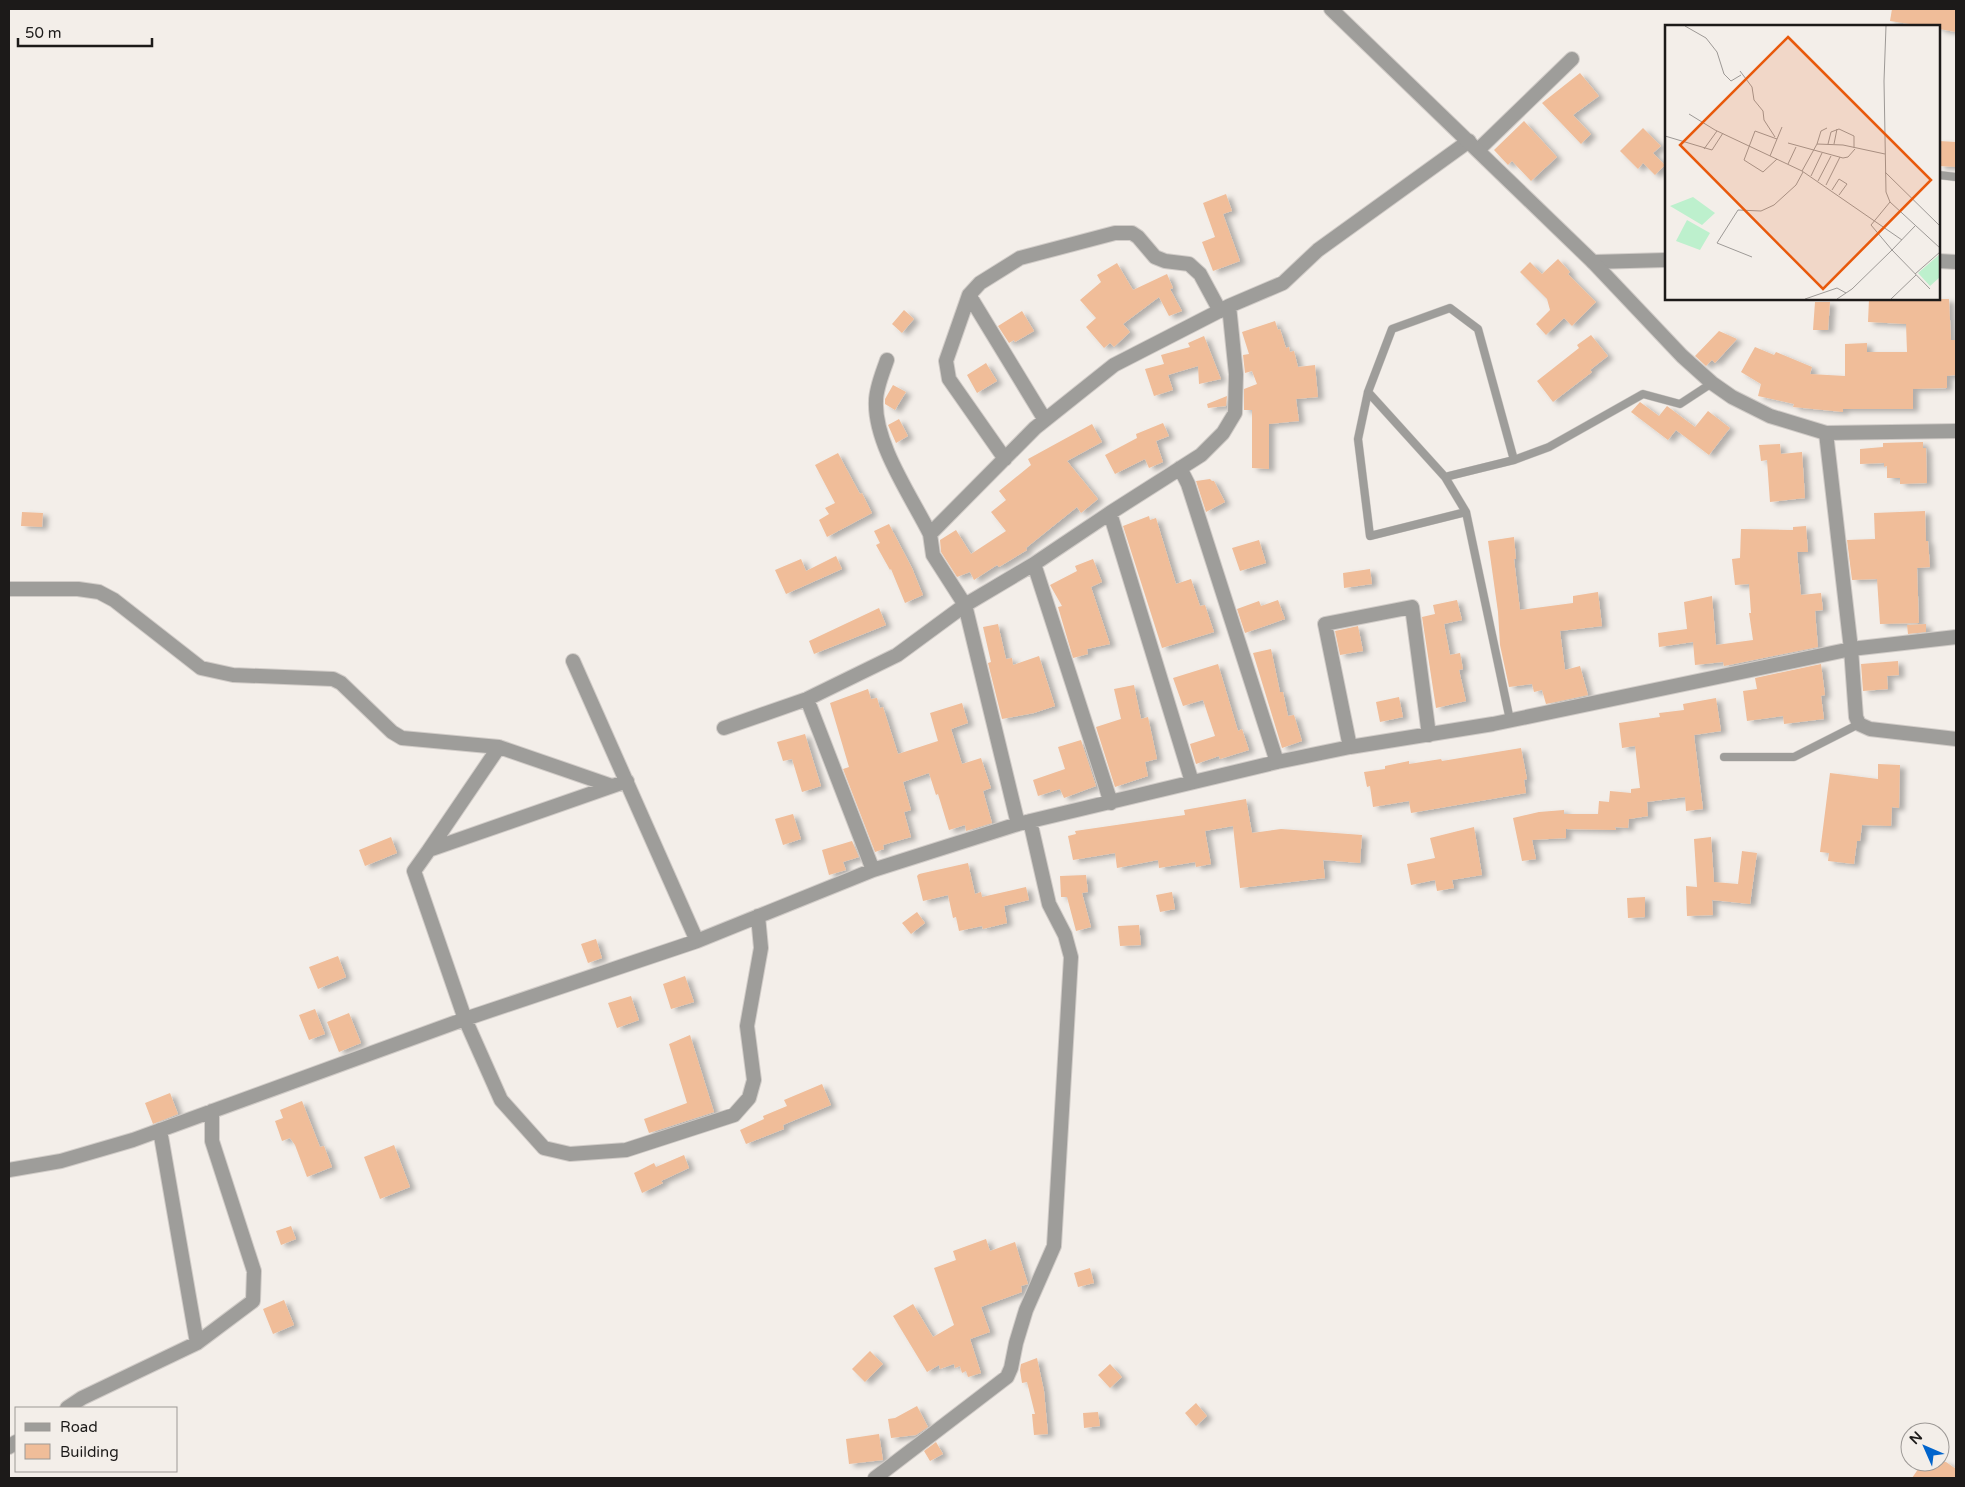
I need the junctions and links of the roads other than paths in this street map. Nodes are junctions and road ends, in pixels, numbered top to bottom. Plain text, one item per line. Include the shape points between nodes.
1 (1331, 9) edge
2 (1572, 59) dead end
3 (1474, 145) junction
4 (1940, 175) edge
5 (1956, 177) edge
6 (1665, 260) edge
7 (1593, 262) junction
8 (1940, 262) edge
9 (1956, 262) edge
10 (969, 295) junction
11 (1225, 308) junction
12 (887, 360) dead end
13 (1712, 383) junction
14 (1368, 392) junction
15 (1045, 420) junction
16 (1956, 431) edge
17 (1826, 433) junction
18 (1005, 459) junction
19 (1514, 460) junction
20 (1180, 468) junction
21 (1445, 477) junction
22 (1466, 512) junction
23 (1110, 513) junction
24 (930, 534) junction
25 (1034, 564) junction
26 (9, 589) edge
27 (965, 604) junction
28 (1956, 637) edge
29 (1851, 649) junction
30 (573, 661) dead end
31 (807, 699) junction
32 (1510, 720) junction
33 (1859, 724) junction
34 (724, 728) dead end
35 (1429, 735) junction
36 (1956, 739) edge
37 (499, 747) junction
38 (1350, 747) junction
39 (1724, 757) dead end
40 (1277, 762) junction
41 (627, 780) junction
42 (1192, 782) junction
43 (612, 786) junction
44 (1111, 802) junction
45 (1024, 823) junction
46 (429, 850) junction
47 (873, 870) junction
48 (758, 916) junction
49 (697, 941) junction
50 (465, 1019) junction
51 (212, 1110) junction
52 (160, 1130) junction
53 (9, 1170) edge
54 (197, 1344) junction
55 (68, 1407) edge
56 (874, 1478) edge

1 - 3 street
2 - 3 street
3 - 7 street
3 - 11 street via 1318,250 1283,283
4 - 5 lane
6 - 7 street
7 - 13 street
8 - 9 street
10 - 11 street via 980,283 1020,258 1115,233 1132,233 1155,257 1189,264
10 - 15 street
10 - 18 street via 946,362 949,379
11 - 15 street via 1114,365
11 - 20 street via 1236,374 1235,413 1224,433 1201,455
12 - 24 street via 876,399 878,428
13 - 17 street via 1770,416
13 - 19 lane via 1680,404 1643,394 1549,447
14 - 19 lane via 1392,329 1450,308 1478,329
14 - 21 lane
14 - 22 lane via 1358,439 1370,536
15 - 18 street
16 - 17 street
17 - 29 street
18 - 24 street
19 - 21 lane
20 - 23 street
20 - 40 street via 1191,493
21 - 22 lane
22 - 32 lane
23 - 25 street
23 - 42 street
24 - 27 street via 933,555
25 - 27 street
25 - 44 street
26 - 37 street via 99,592 114,600 201,668 233,675 333,679 402,738
27 - 31 street via 897,655
27 - 45 street
28 - 29 street
29 - 32 street
29 - 33 street
30 - 41 street
31 - 34 street
31 - 47 street
32 - 35 street
33 - 36 street via 1870,729
33 - 39 lane via 1794,757
35 - 38 street
35 - 38 street via 1412,607 1325,624
37 - 43 street
37 - 46 street
38 - 40 street
40 - 42 street
41 - 43 street
41 - 49 street
42 - 44 street
43 - 46 street
44 - 45 street
45 - 47 street
45 - 56 street via 1049,904 1065,935 1071,957 1054,1246 1026,1310 1007,1377
46 - 50 street via 414,871
47 - 48 street
48 - 49 street
48 - 50 street via 761,948 747,1026 754,1080 750,1098 734,1115 626,1150 570,1154 544,1148 501,1100
49 - 50 street
50 - 51 street
51 - 52 street
51 - 54 street via 212,1141 254,1271 253,1301
52 - 53 street via 61,1161
52 - 54 street
54 - 55 street

